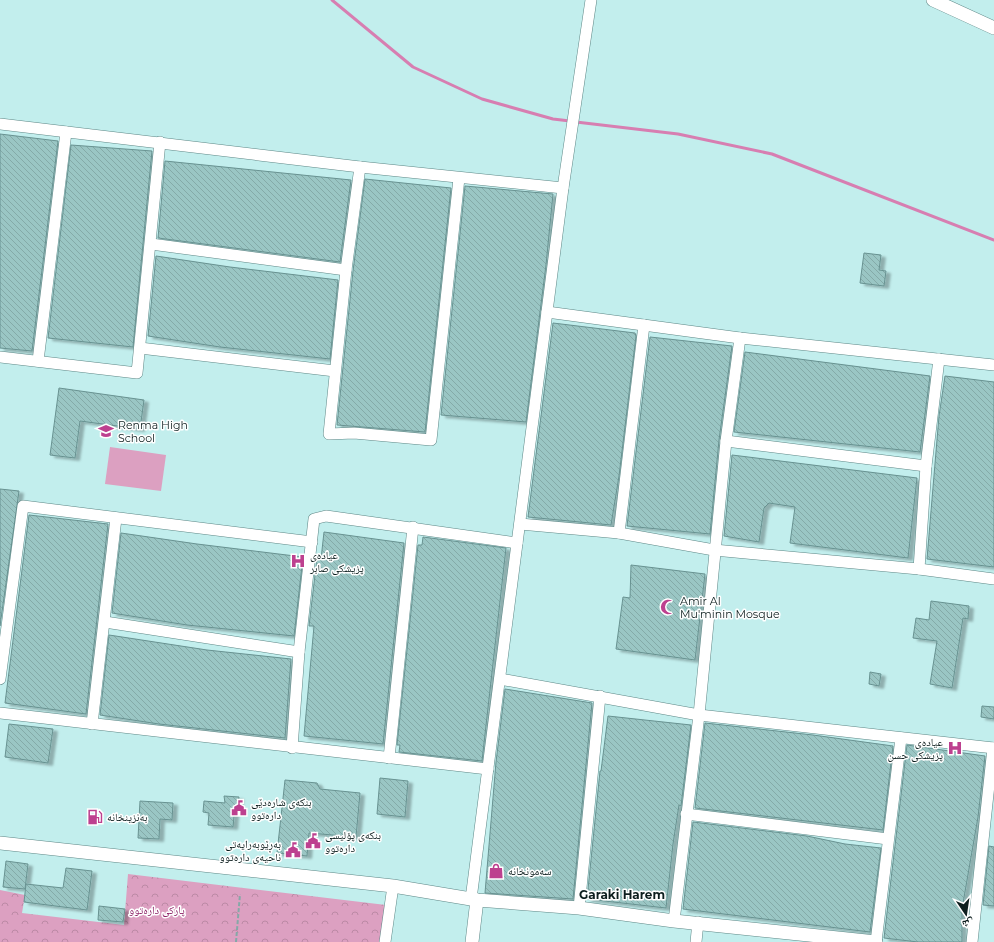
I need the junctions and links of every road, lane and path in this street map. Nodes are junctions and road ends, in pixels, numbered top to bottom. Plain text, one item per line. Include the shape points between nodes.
1 (591, 0) edge
2 (933, 0) edge
3 (994, 28) edge
4 (0, 124) edge
5 (66, 132) junction
6 (160, 142) junction
7 (360, 167) junction
8 (460, 178) junction
9 (563, 188) junction
10 (151, 244) junction
11 (346, 270) junction
12 (547, 312) junction
13 (644, 325) junction
14 (740, 338) junction
15 (140, 348) junction
16 (0, 357) edge
17 (939, 359) junction
18 (38, 361) junction
19 (994, 365) edge
20 (335, 371) junction
21 (726, 441) junction
22 (926, 466) junction
23 (116, 518) junction
24 (520, 524) junction
25 (413, 527) junction
26 (619, 533) junction
27 (312, 542) junction
28 (517, 543) junction
29 (714, 550) junction
30 (919, 569) junction
31 (994, 579) edge
32 (105, 622) junction
33 (299, 652) junction
34 (0, 679) edge
35 (500, 679) junction
36 (600, 696) junction
37 (0, 713) edge
38 (699, 715) junction
39 (92, 724) junction
40 (901, 738) junction
41 (292, 748) junction
42 (994, 748) edge
43 (389, 758) junction
44 (488, 769) junction
45 (686, 814) junction
46 (888, 838) junction
47 (0, 842) edge
48 (393, 886) junction
49 (240, 894) dead end
50 (474, 899) junction
51 (579, 908) junction
52 (674, 920) junction
53 (698, 922) junction
54 (236, 942) edge
55 (385, 942) edge
56 (472, 942) edge
57 (696, 942) edge
58 (873, 942) edge
59 (972, 942) edge

1 - 9 street
2 - 3 street
4 - 5 street
5 - 6 street
5 - 18 street
6 - 7 street
6 - 10 street
7 - 8 street
7 - 11 street
8 - 9 street
8 - 20 street via 431,440 354,433 329,434
9 - 12 street
10 - 11 street
10 - 15 street
11 - 20 street
12 - 13 street
12 - 24 street
13 - 14 street
13 - 26 street
14 - 17 street
14 - 21 street
15 - 18 street via 137,373
15 - 20 street
16 - 18 street
17 - 19 street
17 - 22 street
21 - 22 street
21 - 29 street
22 - 30 street
23 - 27 street
23 - 32 street
23 - 34 street via 22,506
24 - 26 street
24 - 28 street
25 - 27 street via 326,516 314,518
25 - 28 street
25 - 43 street
26 - 29 street
27 - 33 street
28 - 35 street
29 - 30 street
29 - 38 street
30 - 31 street
32 - 33 street
32 - 39 street
33 - 41 street
35 - 36 street
35 - 44 street
36 - 38 street
36 - 51 street
37 - 39 street
38 - 40 street
38 - 45 street
39 - 41 street
40 - 42 street
40 - 46 street
41 - 43 street
42 - 59 street
43 - 44 street
44 - 50 street
45 - 46 street
45 - 52 street
46 - 58 street
47 - 48 street
48 - 50 street
48 - 55 street
49 - 54 path
50 - 51 street
50 - 56 street
51 - 52 street
52 - 53 street
53 - 57 street
53 - 58 street

